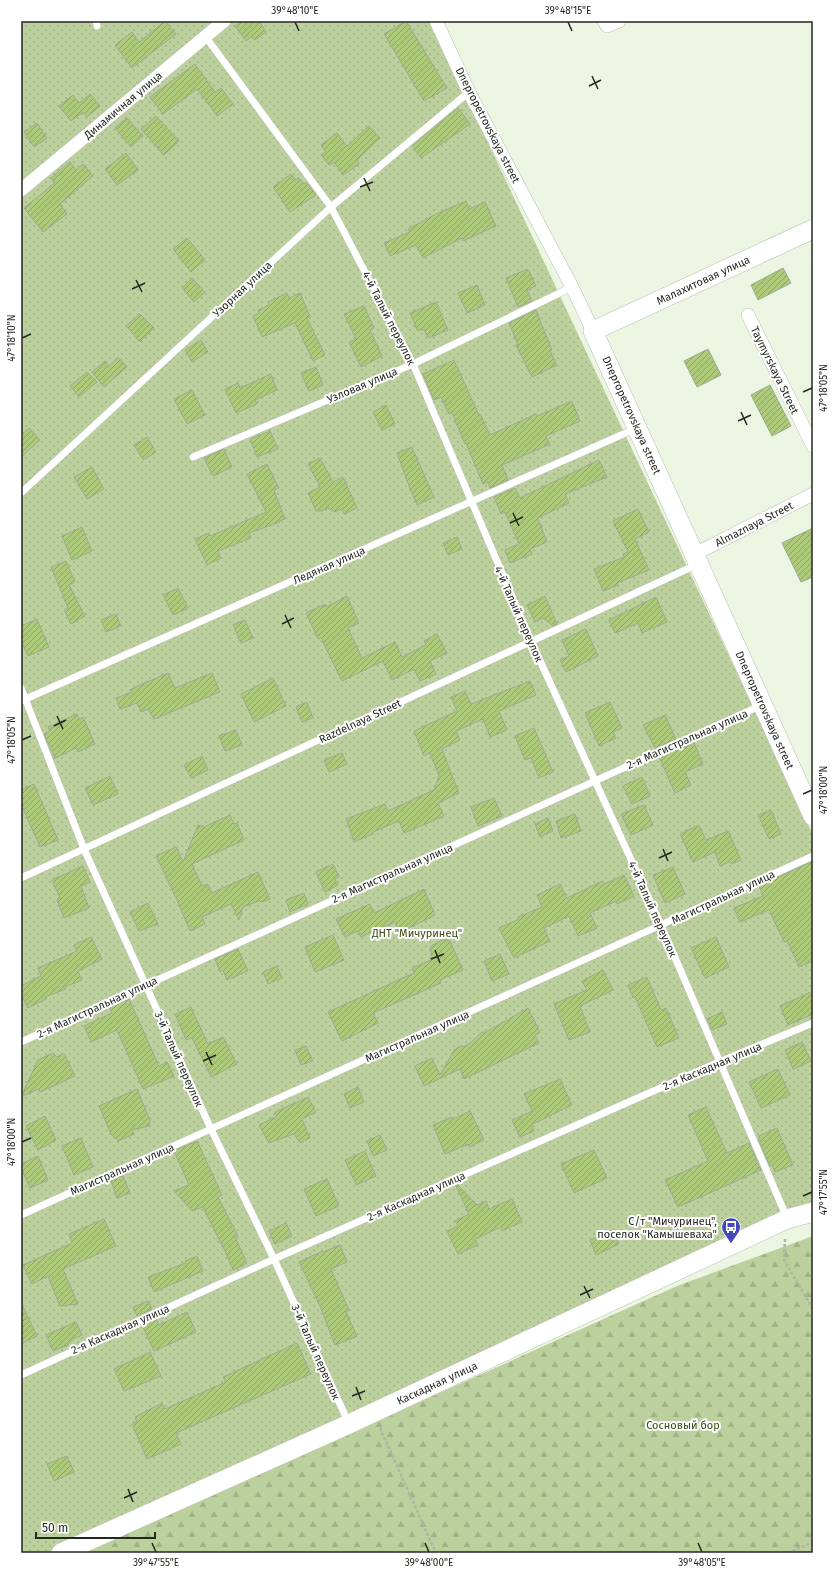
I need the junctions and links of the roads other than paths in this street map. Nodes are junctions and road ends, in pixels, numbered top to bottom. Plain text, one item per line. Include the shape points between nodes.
1 (224, 21) edge
2 (436, 21) edge
3 (205, 36) junction
4 (469, 92) junction
5 (21, 190) edge
6 (331, 207) junction
7 (813, 229) edge
8 (572, 287) junction
9 (748, 316) dead end
10 (594, 331) junction
11 (413, 364) junction
12 (637, 428) junction
13 (813, 446) edge
14 (193, 457) dead end
15 (21, 493) edge
16 (813, 494) edge
17 (471, 502) junction
18 (696, 559) junction
19 (530, 641) junction
20 (21, 688) edge
21 (23, 700) edge
22 (763, 705) junction
23 (595, 781) junction
24 (813, 816) edge
25 (84, 849) junction
26 (813, 856) edge
27 (21, 878) edge
28 (661, 925) junction
29 (146, 985) junction
30 (813, 1023) edge
31 (21, 1042) edge
32 (719, 1062) junction
33 (211, 1129) junction
34 (813, 1212) edge
35 (21, 1215) edge
36 (787, 1218) junction
37 (274, 1259) junction
38 (21, 1375) edge
39 (349, 1424) junction
40 (61, 1553) edge

1 - 3 street, Динамичная улица
2 - 4 street, Dnepropetrovskaya street
3 - 5 street, Динамичная улица
3 - 6 lane, 4-й Талый переулок
4 - 6 lane, Узорная улица
4 - 8 street, Dnepropetrovskaya street
6 - 11 lane, 4-й Талый переулок
6 - 15 lane, Узорная улица
7 - 10 street, Малахитовая улица
8 - 10 street, Dnepropetrovskaya street
8 - 11 lane, Узловая улица
9 - 13 street, Taymyrskaya Street
10 - 12 street, Dnepropetrovskaya street
11 - 14 lane, Узловая улица
11 - 17 lane, 4-й Талый переулок
12 - 17 lane, Ледяная улица
12 - 18 street, Dnepropetrovskaya street
16 - 18 street, Almaznaya Street
17 - 19 lane, 4-й Талый переулок
17 - 21 lane, Ледяная улица
18 - 19 lane, Razdelnaya Street
18 - 22 street, Dnepropetrovskaya street
19 - 23 lane, 4-й Талый переулок
19 - 25 lane, Razdelnaya Street
20 - 21 lane, 3-й Талый переулок
21 - 25 lane, 3-й Талый переулок
22 - 23 lane, 2-я Магистральная улица
22 - 24 street, Dnepropetrovskaya street
23 - 28 lane, 4-й Талый переулок
23 - 29 lane, 2-я Магистральная улица
25 - 27 lane, Razdelnaya Street
25 - 29 lane, 3-й Талый переулок
26 - 28 lane, Магистральная улица
28 - 32 lane, 4-й Талый переулок
28 - 33 lane, Магистральная улица
29 - 31 lane, 2-я Магистральная улица
29 - 33 lane, 3-й Талый переулок
30 - 32 lane, 2-я Каскадная улица
32 - 36 lane, 4-й Талый переулок
32 - 37 lane, 2-я Каскадная улица
33 - 35 lane, Магистральная улица
33 - 37 lane, 3-й Талый переулок
34 - 36 street, Каскадная улица
36 - 39 street, Каскадная улица
37 - 38 lane, 2-я Каскадная улица
37 - 39 lane, 3-й Талый переулок
39 - 40 street, Каскадная улица

